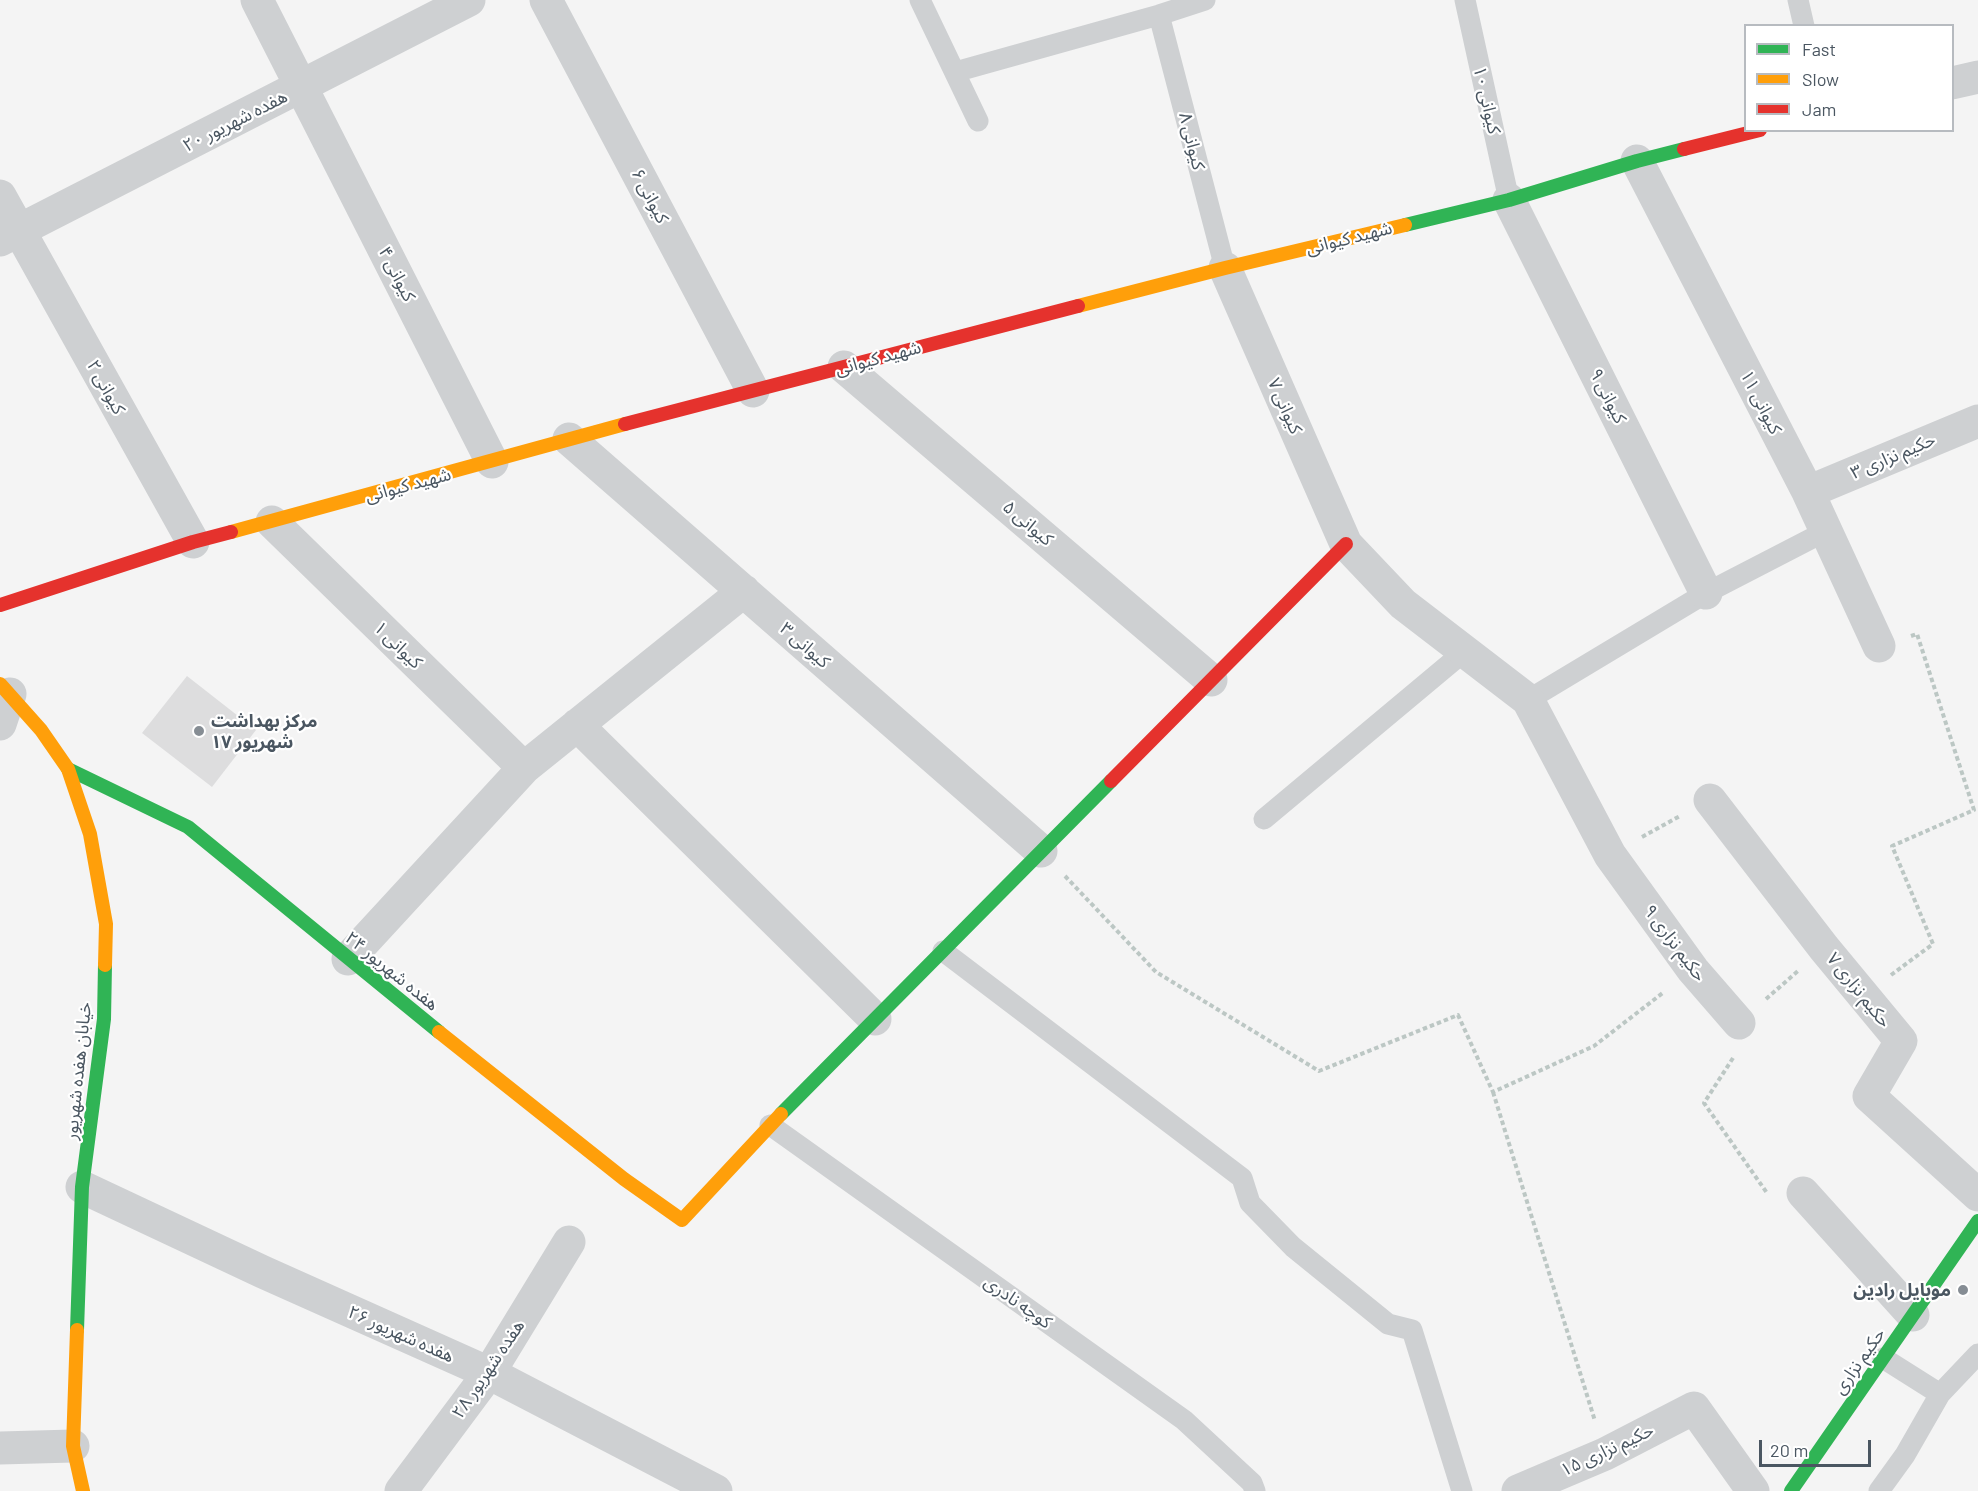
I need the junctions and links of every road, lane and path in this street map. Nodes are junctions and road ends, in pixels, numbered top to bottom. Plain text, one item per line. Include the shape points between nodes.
1 (257, 0) edge
2 (469, 0) edge
3 (546, 0) edge
4 (920, 0) edge
5 (1205, 0) edge
6 (1798, 0) edge
7 (1471, 1) edge
8 (1160, 15) junction
9 (1804, 24) edge
10 (955, 72) junction
11 (1978, 77) edge
12 (1954, 83) edge
13 (302, 87) junction
14 (978, 122) dead end
15 (1752, 132) edge
16 (1637, 161) junction
17 (0, 196) edge
18 (1509, 200) junction
19 (9, 236) edge
20 (1225, 268) junction
21 (844, 367) junction
22 (753, 391) junction
23 (1978, 421) edge
24 (569, 439) junction
25 (492, 462) junction
26 (1808, 492) junction
27 (272, 522) junction
28 (1826, 531) junction
29 (193, 542) junction
30 (1346, 544) junction
31 (744, 591) junction
32 (1706, 593) junction
33 (0, 605) edge
34 (1879, 645) joint
35 (1465, 651) junction
36 (1211, 680) junction
37 (1528, 700) junction
38 (3, 701) edge
39 (577, 725) junction
40 (524, 768) junction
41 (68, 769) junction
42 (1710, 800) joint
43 (1264, 819) dead end
44 (1041, 851) junction
45 (1610, 855) junction
46 (1824, 948) junction
47 (943, 951) junction
48 (348, 959) junction
49 (1693, 970) junction
50 (1863, 995) junction
51 (875, 1019) junction
52 (1739, 1023) junction
53 (1492, 1092) junction
54 (770, 1125) junction
55 (82, 1187) junction
56 (1803, 1193) joint
57 (1978, 1195) edge
58 (1978, 1221) edge
59 (569, 1242) dead end
60 (1913, 1315) junction
61 (1978, 1354) edge
62 (1883, 1358) junction
63 (489, 1373) junction
64 (1940, 1394) junction
65 (73, 1446) junction
66 (0, 1448) edge
67 (1605, 1454) junction
68 (83, 1491) edge
69 (401, 1491) edge
70 (716, 1491) edge
71 (1255, 1491) edge
72 (1462, 1491) edge
73 (1518, 1491) edge
74 (1754, 1491) edge
75 (1791, 1491) edge
76 (1879, 1491) edge

1 - 13 street, کیوانی ۴
2 - 13 street, هفده شهریور ۲۰
3 - 22 street, کیوانی ۶
4 - 10 lane
5 - 8 lane
6 - 9 lane
7 - 18 lane, کیوانی ۱۰
8 - 10 lane
8 - 20 lane, کیوانی ۸
10 - 14 lane
11 - 12 street
13 - 19 street, هفده شهریور ۲۰
13 - 25 street, کیوانی ۴
15 - 16 street, شهید کیوانی
16 - 18 street, شهید کیوانی
16 - 26 street, کیوانی ۱۱
17 - 19 street, کیوانی ۲
18 - 20 street, شهید کیوانی
18 - 32 street, کیوانی ۹
19 - 29 street, کیوانی ۲
20 - 21 street, شهید کیوانی
20 - 30 street, کیوانی ۷
21 - 22 street, شهید کیوانی
21 - 36 street, کیوانی ۵
22 - 24 street, شهید کیوانی
23 - 26 street, حکیم نزاری ۳
24 - 25 street, شهید کیوانی
24 - 31 street, کیوانی ۳
25 - 27 street, شهید کیوانی
26 - 28 street, کیوانی ۱۱
27 - 29 street, شهید کیوانی
27 - 40 street, کیوانی ۱
28 - 32 lane
28 - 34 street, کیوانی ۱۱
29 - 33 street, شهید کیوانی
30 - 35 street, حکیم نزاری ۹ via 1403,604
30 - 36 street
31 - 39 street
31 - 44 street, کیوانی ۳
32 - 37 lane
34 - 50 path via 1917,634 1974,810 1892,846 1934,944
35 - 37 street, حکیم نزاری ۹
35 - 43 lane
36 - 44 street
37 - 45 street, حکیم نزاری ۹
38 - 41 street, خیابان هفده شهریور via 41,730
39 - 40 street
39 - 51 street
40 - 48 street
41 - 48 street, هفده شهریور ۲۴ via 188,827
41 - 55 street, خیابان هفده شهریور via 90,834 106,924 104,1019
42 - 45 path
42 - 46 street, حکیم نزاری ۷
44 - 47 street
44 - 53 path via 1156,972 1319,1071 1458,1015
45 - 49 street, حکیم نزاری ۹
46 - 50 street, حکیم نزاری ۷
46 - 52 path
47 - 51 street
47 - 72 lane via 1242,1178 1250,1203 1293,1247 1388,1324 1412,1330
48 - 54 street, هفده شهریور ۲۴ via 624,1179 682,1220
49 - 52 street, حکیم نزاری ۹
49 - 53 path via 1594,1046
50 - 57 street, حکیم نزاری ۷ via 1901,1041 1869,1096
51 - 54 street
52 - 56 path via 1749,1035 1704,1103 1780,1211
53 - 67 path
54 - 71 lane, کوچه نادری via 1184,1420 1252,1483
55 - 63 street, هفده شهریور ۲۶
55 - 65 street, خیابان هفده شهریور
56 - 60 street
58 - 60 street, حکیم نزاری
59 - 63 street, هفده شهریور ۲۸
60 - 62 street, حکیم نزاری
61 - 64 lane
62 - 64 lane
62 - 75 street, حکیم نزاری
63 - 69 street, هفده شهریور ۲۸
63 - 70 street, هفده شهریور ۲۶
64 - 76 lane
65 - 66 street
65 - 68 street, خیابان هفده شهریور
67 - 73 street, حکیم نزاری ۱۵
67 - 74 street, حکیم نزاری ۱۵ via 1694,1408

